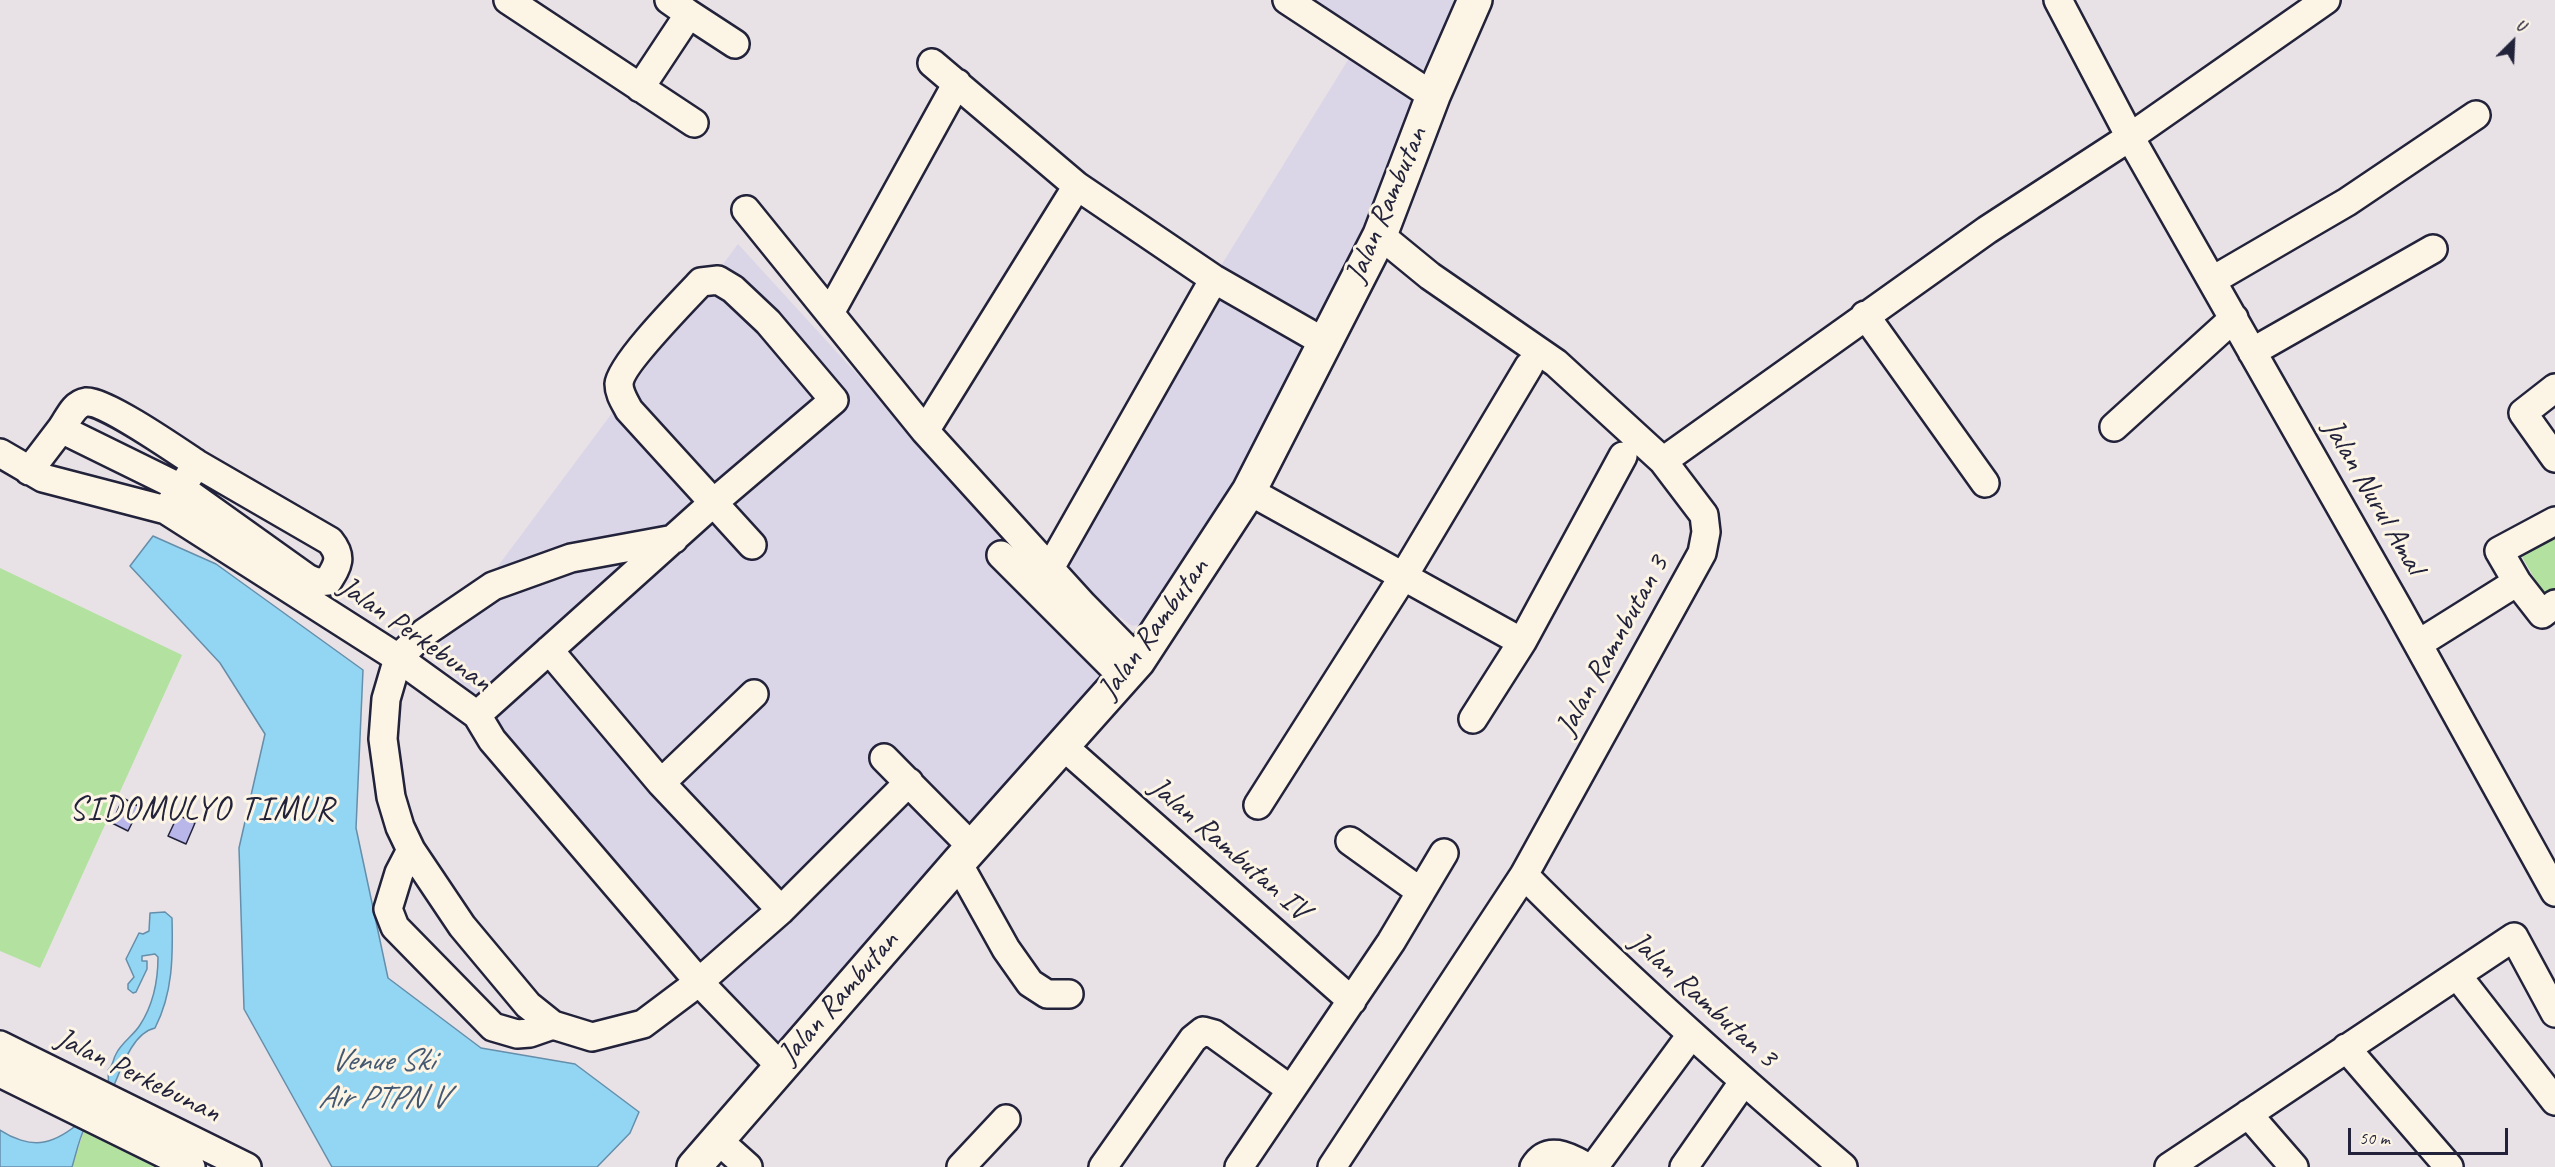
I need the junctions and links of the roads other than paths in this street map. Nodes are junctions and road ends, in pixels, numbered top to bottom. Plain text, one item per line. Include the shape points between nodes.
1 (508, 0) edge
2 (1287, 0) edge
3 (1475, 0) edge
4 (2058, 0) edge
5 (2326, 0) edge
6 (679, 7) edge
7 (735, 44) dead end
8 (932, 63) dead end
9 (957, 83) junction
10 (640, 88) junction
11 (1433, 96) junction
12 (2476, 115) dead end
13 (694, 123) dead end
14 (2130, 137) junction
15 (1077, 186) junction
16 (746, 210) dead end
17 (1380, 235) junction
18 (2433, 249) dead end
19 (1214, 279) junction
20 (2213, 280) junction
21 (830, 313) junction
22 (1865, 315) junction
23 (2234, 318) junction
24 (1324, 342) junction
25 (2252, 352) junction
26 (1529, 366) dead end
27 (2555, 388) edge
28 (2114, 427) dead end
29 (61, 429) junction
30 (925, 431) junction
31 (0, 453) edge
32 (1623, 456) dead end
33 (2555, 458) edge
34 (1662, 461) junction
35 (197, 464) junction
36 (29, 471) junction
37 (1985, 483) dead end
38 (181, 488) junction
39 (1249, 491) junction
40 (713, 503) junction
41 (165, 510) junction
42 (2555, 521) edge
43 (674, 539) junction
44 (752, 545) dead end
45 (1001, 555) dead end
46 (1050, 568) junction
47 (1403, 577) junction
48 (2517, 582) junction
49 (2555, 604) edge
50 (1522, 642) junction
51 (2418, 644) junction
52 (549, 650) junction
53 (398, 658) junction
54 (1131, 670) junction
55 (754, 694) dead end
56 (477, 715) junction
57 (1473, 719) dead end
58 (1063, 746) junction
59 (884, 758) dead end
60 (909, 782) junction
61 (661, 783) junction
62 (1258, 805) dead end
63 (1350, 841) dead end
64 (411, 850) junction
65 (1444, 853) dead end
66 (965, 855) junction
67 (1524, 875) junction
68 (1421, 892) junction
69 (2555, 892) edge
70 (781, 910) junction
71 (2457, 975) junction
72 (699, 982) junction
73 (1069, 994) dead end
74 (1352, 1001) junction
75 (2555, 1013) edge
76 (553, 1024) junction
77 (1691, 1035) junction
78 (0, 1045) edge
79 (2346, 1048) junction
80 (780, 1066) junction
81 (0, 1074) edge
82 (1743, 1081) junction
83 (1290, 1089) junction
84 (2555, 1101) edge
85 (88, 1102) junction
86 (2248, 1114) junction
87 (1006, 1119) dead end
88 (166, 1141) junction
89 (719, 1141) junction
90 (191, 1167) edge
91 (247, 1167) edge
92 (694, 1167) edge
93 (748, 1167) edge
94 (962, 1167) edge
95 (1103, 1167) edge
96 (1239, 1167) edge
97 (1332, 1167) edge
98 (1534, 1167) edge
99 (1587, 1167) edge
100 (1594, 1167) edge
101 (1684, 1167) edge
102 (1843, 1167) edge
103 (2169, 1167) edge
104 (2294, 1167) edge
105 (2449, 1167) edge

1 - 10 street
2 - 11 street
3 - 11 main road, Jalan Rambutan
4 - 14 street, Jalan Nurul Amal
5 - 14 street
6 - 7 street
6 - 10 street
8 - 9 street
9 - 15 street
9 - 21 street
10 - 13 street
11 - 17 main road, Jalan Rambutan
12 - 20 street via 2347,202
14 - 20 street, Jalan Nurul Amal
14 - 22 street via 1986,230
15 - 19 street
15 - 30 street
16 - 21 street
17 - 24 main road, Jalan Rambutan
17 - 34 street, Jalan Ramnbutan 3 via 1430,276 1556,363
18 - 25 street
19 - 24 street
19 - 46 street
20 - 23 street, Jalan Nurul Amal
21 - 30 street
22 - 34 street
22 - 37 street
23 - 25 street, Jalan Nurul Amal
23 - 28 street
24 - 39 main road, Jalan Rambutan
25 - 51 street, Jalan Nurul Amal
26 - 47 street
27 - 33 street via 2523,413
29 - 35 street via 75,407 86,402 98,404
29 - 36 street
29 - 38 street
30 - 46 street
31 - 36 street, Jalan Perkebunan
32 - 50 street
34 - 67 street, Jalan Ramnbutan 3 via 1701,508 1706,532 1702,553
35 - 38 street
35 - 38 street via 330,541 337,550 338,562 328,581 308,578
36 - 41 street, Jalan Perkebunan
38 - 41 street
39 - 47 street
39 - 54 main road, Jalan Rambutan
40 - 40 street via 629,410 619,383 630,363 701,282 718,280 768,322 834,400
40 - 43 street
40 - 44 street
41 - 53 street, Jalan Perkebunan
42 - 48 street via 2499,551
43 - 52 street
43 - 53 street via 571,558 493,586 424,633
45 - 54 street
46 - 54 street
47 - 50 street
47 - 62 street
48 - 49 street via 2542,614
48 - 51 street
50 - 57 street
51 - 69 street, Jalan Nurul Amal
52 - 56 street
52 - 61 street
53 - 56 street, Jalan Perkebunan
53 - 64 street via 386,699 383,739 391,797
54 - 58 main road, Jalan Rambutan
55 - 61 street
56 - 72 street, Jalan Perkebunan via 492,740
58 - 66 main road, Jalan Rambutan
58 - 74 street, Jalan Rambutan IV
59 - 60 street
60 - 66 street
60 - 70 street
61 - 70 street
63 - 68 street
64 - 76 street via 462,927 528,1005
64 - 76 street via 388,909 394,927 493,1027 517,1034
65 - 68 street
66 - 73 street via 1006,949 1030,983 1047,994
66 - 80 main road, Jalan Rambutan
67 - 77 street, Jalan Rambutan 3
67 - 97 street, Jalan Ramnbutan 3
68 - 74 street
70 - 72 street
71 - 75 street via 2514,937
71 - 79 street
71 - 84 street
72 - 76 street via 632,1028 592,1036
72 - 80 street, Jalan Perkebunan
74 - 83 street
77 - 82 street, Jalan Rambutan 3
77 - 100 street
78 - 85 street, Jalan Perkebunan
79 - 86 street
79 - 105 street
80 - 89 main road, Jalan Rambutan
81 - 85 street, Jalan Perkebunan
82 - 101 street
82 - 102 street, Jalan Rambutan 3
83 - 95 street via 1214,1034 1203,1031
83 - 96 street
85 - 88 street, Jalan Perkebunan
86 - 103 street
86 - 104 street
87 - 94 street
88 - 90 street, Jalan Perkebunan
88 - 91 street, Jalan Perkebunan
89 - 92 main road, Jalan Rambutan
89 - 93 street
98 - 99 street via 1550,1154 1561,1153

